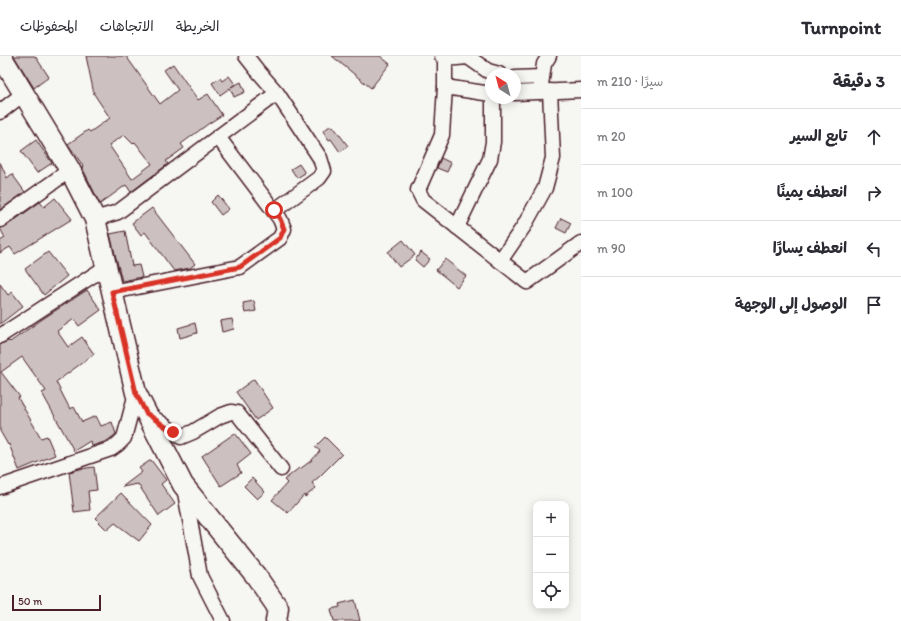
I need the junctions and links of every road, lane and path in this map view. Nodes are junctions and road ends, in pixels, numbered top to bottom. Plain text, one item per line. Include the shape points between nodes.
1 (1, 56) edge
2 (246, 56) edge
3 (549, 56) edge
4 (444, 57) edge
5 (469, 57) edge
6 (485, 69) edge
7 (542, 77) junction
8 (521, 78) edge
9 (445, 87) junction
10 (581, 90) edge
11 (545, 92) junction
12 (277, 93) junction
13 (485, 93) edge
14 (521, 93) edge
15 (23, 94) junction
16 (493, 104) edge
17 (0, 112) edge
18 (218, 136) junction
19 (70, 170) junction
20 (274, 210) junction
21 (95, 219) junction
22 (0, 220) edge
23 (456, 227) junction
24 (581, 243) edge
25 (500, 261) junction
26 (106, 267) junction
27 (112, 292) junction
28 (0, 336) edge
29 (136, 393) junction
30 (146, 413) junction
31 (281, 469) dead end
32 (183, 485) junction
33 (0, 487) edge
34 (223, 621) edge
35 (276, 621) edge

1 - 15 main road
2 - 12 street
3 - 7 street via 544,64
4 - 5 street
4 - 9 street
5 - 6 street
7 - 8 street
7 - 11 street
9 - 13 street
9 - 23 street via 442,135 418,190 423,200
10 - 11 street
11 - 14 street
11 - 25 street via 553,158 545,188 524,226
12 - 18 street
12 - 20 street via 320,158 324,171 319,178
15 - 17 street
15 - 19 main road
16 - 23 street via 493,142 490,159
18 - 20 street
18 - 21 street via 118,212
19 - 21 main road
19 - 22 street
20 - 27 street via 284,229 280,238 240,267
21 - 26 main road
23 - 25 street
24 - 25 street via 527,282
26 - 27 main road
26 - 28 street
27 - 29 main road
29 - 30 main road
29 - 33 street via 124,438 118,444
30 - 31 street via 181,436 220,416 231,412 237,413
30 - 32 main road
32 - 34 street via 200,576
32 - 35 main road via 256,576 278,608

